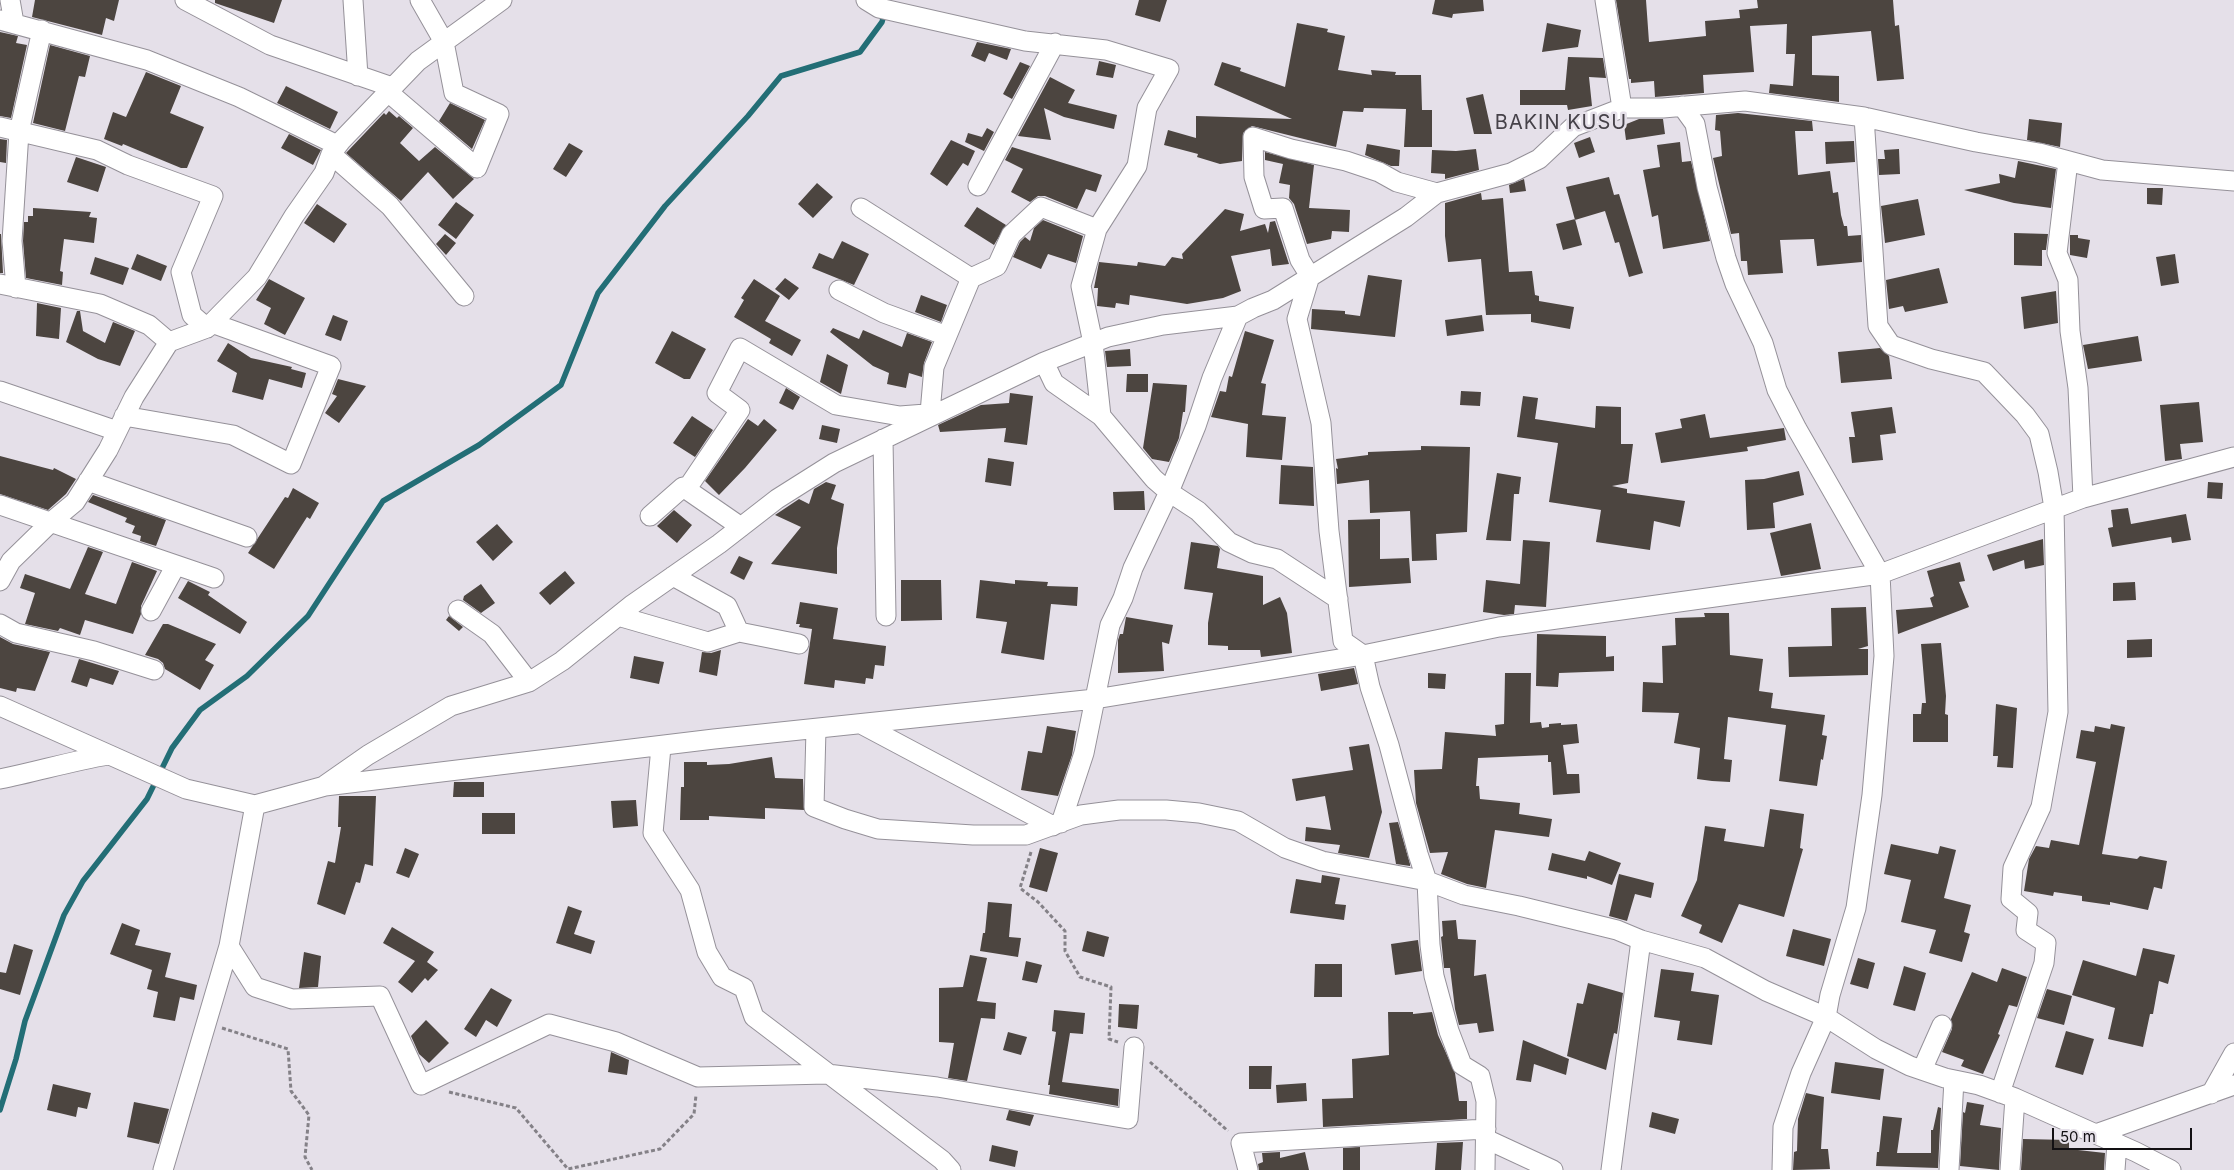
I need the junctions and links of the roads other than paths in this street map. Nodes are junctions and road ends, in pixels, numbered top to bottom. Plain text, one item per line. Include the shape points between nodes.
1 (10, 0) edge
2 (185, 0) edge
3 (353, 0) edge
4 (420, 0) edge
5 (502, 0) edge
6 (866, 0) edge
7 (1605, 0) edge
8 (7, 21) edge
9 (42, 30) junction
10 (444, 42) junction
11 (1055, 43) junction
12 (358, 76) junction
13 (390, 90) junction
14 (1682, 106) junction
15 (1622, 108) junction
16 (1864, 117) junction
17 (0, 127) edge
18 (20, 132) junction
19 (334, 149) junction
20 (2068, 161) junction
21 (2234, 181) edge
22 (978, 186) dead end
23 (1437, 193) junction
24 (861, 208) dead end
25 (1097, 229) junction
26 (1310, 276) junction
27 (971, 278) junction
28 (8, 286) edge
29 (840, 290) dead end
30 (464, 296) dead end
31 (1238, 316) junction
32 (210, 326) junction
33 (947, 336) junction
34 (169, 342) junction
35 (1092, 343) junction
36 (1044, 362) junction
37 (0, 391) edge
38 (935, 412) junction
39 (1101, 416) junction
40 (121, 424) junction
41 (883, 439) junction
42 (2234, 457) edge
43 (88, 481) junction
44 (686, 490) junction
45 (1169, 492) junction
46 (2083, 498) junction
47 (0, 504) edge
48 (2054, 508) junction
49 (650, 516) dead end
50 (51, 522) junction
51 (741, 527) junction
52 (247, 537) dead end
53 (176, 564) junction
54 (1880, 574) junction
55 (673, 576) junction
56 (214, 578) dead end
57 (0, 581) edge
58 (1338, 599) junction
59 (458, 610) dead end
60 (151, 611) dead end
61 (618, 616) junction
62 (886, 616) dead end
63 (0, 624) edge
64 (740, 632) junction
65 (799, 644) dead end
66 (1363, 655) junction
67 (154, 670) dead end
68 (529, 682) junction
69 (1095, 699) junction
70 (0, 706) edge
71 (863, 725) junction
72 (816, 729) junction
73 (660, 747) junction
74 (108, 755) junction
75 (0, 779) edge
76 (324, 786) junction
77 (255, 805) junction
78 (1050, 827) junction
79 (1427, 881) junction
80 (1641, 940) junction
81 (230, 946) junction
82 (1826, 1017) junction
83 (1942, 1025) dead end
84 (1134, 1047) road end
85 (2234, 1053) edge
86 (1922, 1070) junction
87 (827, 1074) junction
88 (1954, 1080) junction
89 (2234, 1085) edge
90 (2211, 1094) junction
91 (2008, 1096) junction
92 (1486, 1134) junction
93 (2096, 1134) junction
94 (2117, 1144) junction
95 (164, 1170) edge
96 (952, 1170) edge
97 (1248, 1170) edge
98 (1486, 1170) edge
99 (1553, 1170) edge
100 (1611, 1170) edge
101 (1782, 1170) edge
102 (1949, 1170) edge
103 (2010, 1170) edge
104 (2115, 1170) edge
105 (2170, 1170) edge

1 - 8 street
2 - 12 street via 270,45
3 - 12 street
4 - 10 street
5 - 10 street
6 - 11 street via 878,8 1025,41
7 - 15 street
8 - 9 street
9 - 18 street
9 - 19 street via 147,60 239,97
10 - 13 street via 418,61
10 - 13 street via 454,93 500,114 477,168
11 - 22 street
11 - 25 street via 1106,50 1168,69 1147,108 1137,166
12 - 13 street
13 - 19 street
14 - 15 street
14 - 16 street via 1745,101
14 - 54 street via 1695,124 1724,250 1735,284 1763,343 1777,390
15 - 23 street via 1573,127 1539,158 1510,173
16 - 20 street via 1976,142 2039,152
16 - 48 street via 1878,326 1891,345 1984,372 2001,387 2039,434
17 - 18 street
18 - 28 street
18 - 32 street via 97,150 128,165 213,196 182,272 192,315
19 - 30 street via 390,206
19 - 32 street via 324,173 257,277
20 - 21 street via 2102,170
20 - 46 street via 2058,253 2068,280 2070,332 2078,388
23 - 26 street via 1406,217
23 - 26 street via 1397,182 1346,161 1253,137 1254,177 1264,209 1283,208 1300,260
24 - 27 street
25 - 27 street via 1042,207 1011,235 997,266
25 - 35 street via 1081,286
26 - 31 street via 1273,300
26 - 58 street via 1297,318 1322,423 1329,531
27 - 33 street
28 - 34 street via 100,304 149,325
29 - 33 street via 884,313
31 - 35 street via 1163,325
31 - 45 street
32 - 34 street
32 - 40 street via 331,366 292,464 233,435
33 - 38 street via 934,367
34 - 40 street
35 - 36 street
35 - 39 street
36 - 38 street
36 - 39 street via 1054,383
37 - 40 street
38 - 41 street
38 - 44 street via 900,416 836,405 740,348 717,393 740,410
39 - 45 street via 1154,479
40 - 43 street
41 - 51 street via 834,463
41 - 62 street
42 - 46 street
43 - 50 street via 76,502
43 - 52 street
44 - 49 street via 683,487
44 - 51 street
45 - 58 street via 1198,511 1230,542 1277,560
45 - 69 street via 1110,626
46 - 48 street
47 - 50 street
48 - 54 street
48 - 91 street via 2058,712 2041,807 2013,868 2011,899 2028,913 2026,930 2046,943 2044,963
50 - 53 street
50 - 57 street via 11,561
51 - 55 street
53 - 56 street
53 - 60 street
54 - 66 street via 1499,627
54 - 82 street via 1884,656 1872,795 1856,908
55 - 61 street
55 - 64 street via 727,606
58 - 66 street via 1343,640
59 - 68 street via 492,634
61 - 64 street via 708,642
61 - 68 street via 562,661
63 - 67 street via 16,633 94,651
64 - 65 street
66 - 69 street
66 - 79 street
68 - 76 street via 451,706 368,755
69 - 71 street
69 - 78 street via 1084,753
70 - 74 street
71 - 72 street
71 - 78 street
72 - 73 street
72 - 78 street via 814,807 878,829 1026,835
73 - 76 street
73 - 87 street via 653,833 690,890 707,952 722,977 744,988 754,1017
74 - 75 street
74 - 77 street via 186,789
76 - 77 street
77 - 81 street
78 - 79 street via 1081,816 1119,810 1199,814 1238,821 1285,848 1322,861
79 - 80 street via 1464,896 1617,930
79 - 92 street via 1434,976 1462,1065 1480,1076 1486,1101
80 - 82 street via 1705,958 1766,991
80 - 100 street
81 - 87 street via 255,987 292,998 380,996 421,1085 549,1024 616,1042 698,1077
81 - 95 street
82 - 86 street via 1876,1049
82 - 101 street via 1801,1073 1784,1127
83 - 86 street
84 - 87 street via 1128,1119 937,1087
85 - 90 street
86 - 88 street
87 - 96 street
88 - 91 street via 1979,1084
88 - 102 street
89 - 90 street
90 - 93 street
91 - 93 street
91 - 103 street
92 - 97 street via 1241,1143
92 - 98 street
92 - 99 street
93 - 94 street
94 - 104 street
94 - 105 street

